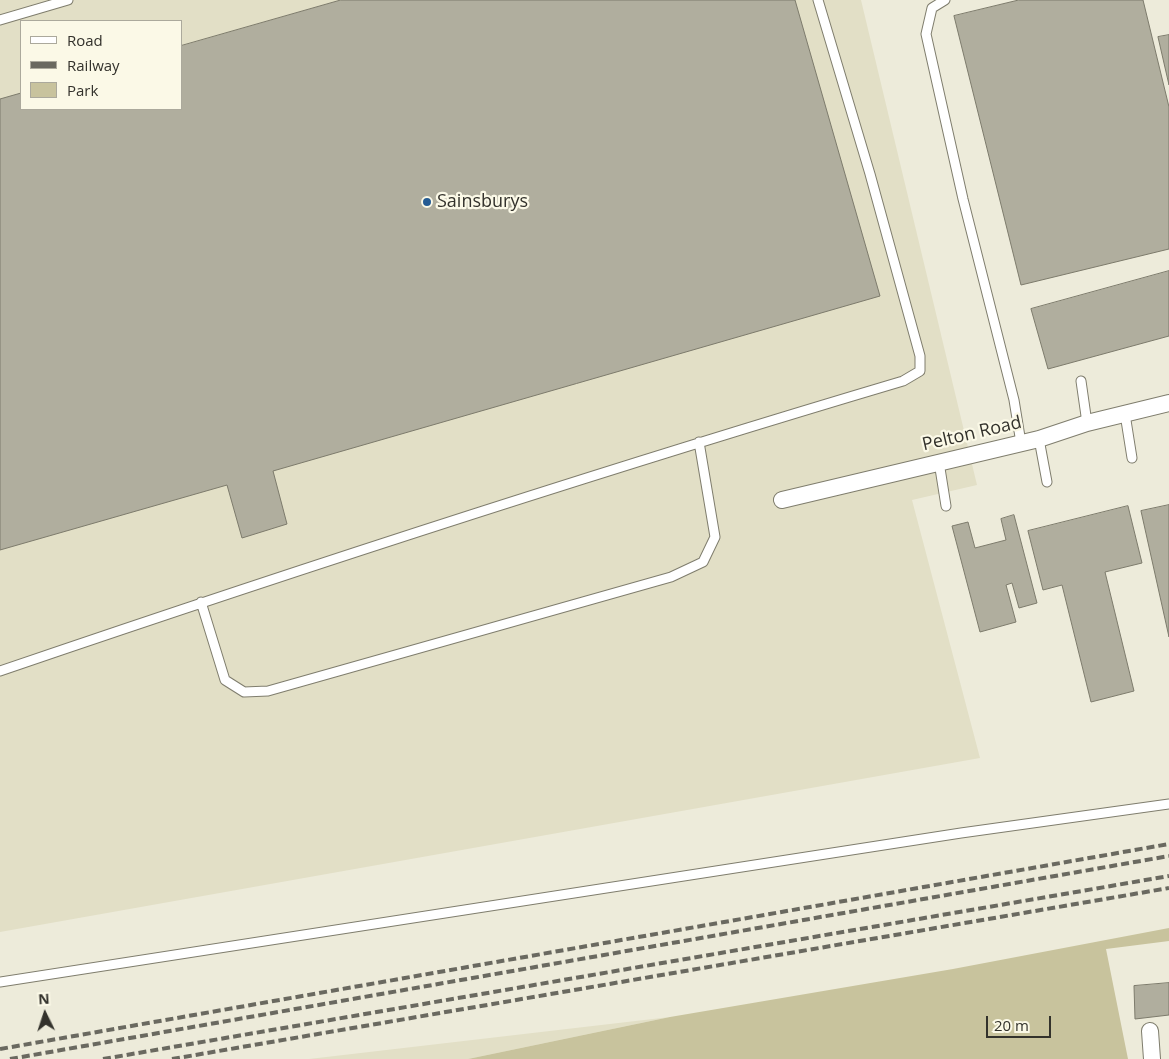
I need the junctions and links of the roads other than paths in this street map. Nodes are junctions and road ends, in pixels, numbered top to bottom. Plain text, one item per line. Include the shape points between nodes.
1 (68, 0) edge
2 (818, 0) edge
3 (945, 0) edge
4 (0, 20) edge
5 (1081, 381) dead end
6 (1169, 403) edge
7 (1125, 414) junction
8 (1087, 424) junction
9 (1040, 439) junction
10 (699, 442) junction
11 (1021, 443) junction
12 (1132, 458) dead end
13 (940, 462) junction
14 (1046, 482) dead end
15 (782, 500) dead end
16 (946, 506) dead end
17 (200, 602) junction
18 (0, 671) edge
19 (1169, 804) edge
20 (0, 982) edge
21 (1150, 1031) dead end
22 (1152, 1059) edge

1 - 4 lane
2 - 10 lane via 870,174 920,356 920,370 903,381
3 - 11 lane via 932,8 926,34 963,200 1014,400
5 - 8 lane
6 - 7 street, Pelton Road
7 - 8 street, Pelton Road
7 - 12 lane
8 - 9 street, Pelton Road
9 - 11 street, Pelton Road
9 - 14 lane
10 - 17 lane
10 - 17 lane via 715,537 703,562 671,577 268,691 244,692 225,680
11 - 13 street, Pelton Road
13 - 15 street, Pelton Road
13 - 16 lane
17 - 18 lane
19 - 20 lane via 961,833
21 - 22 street

